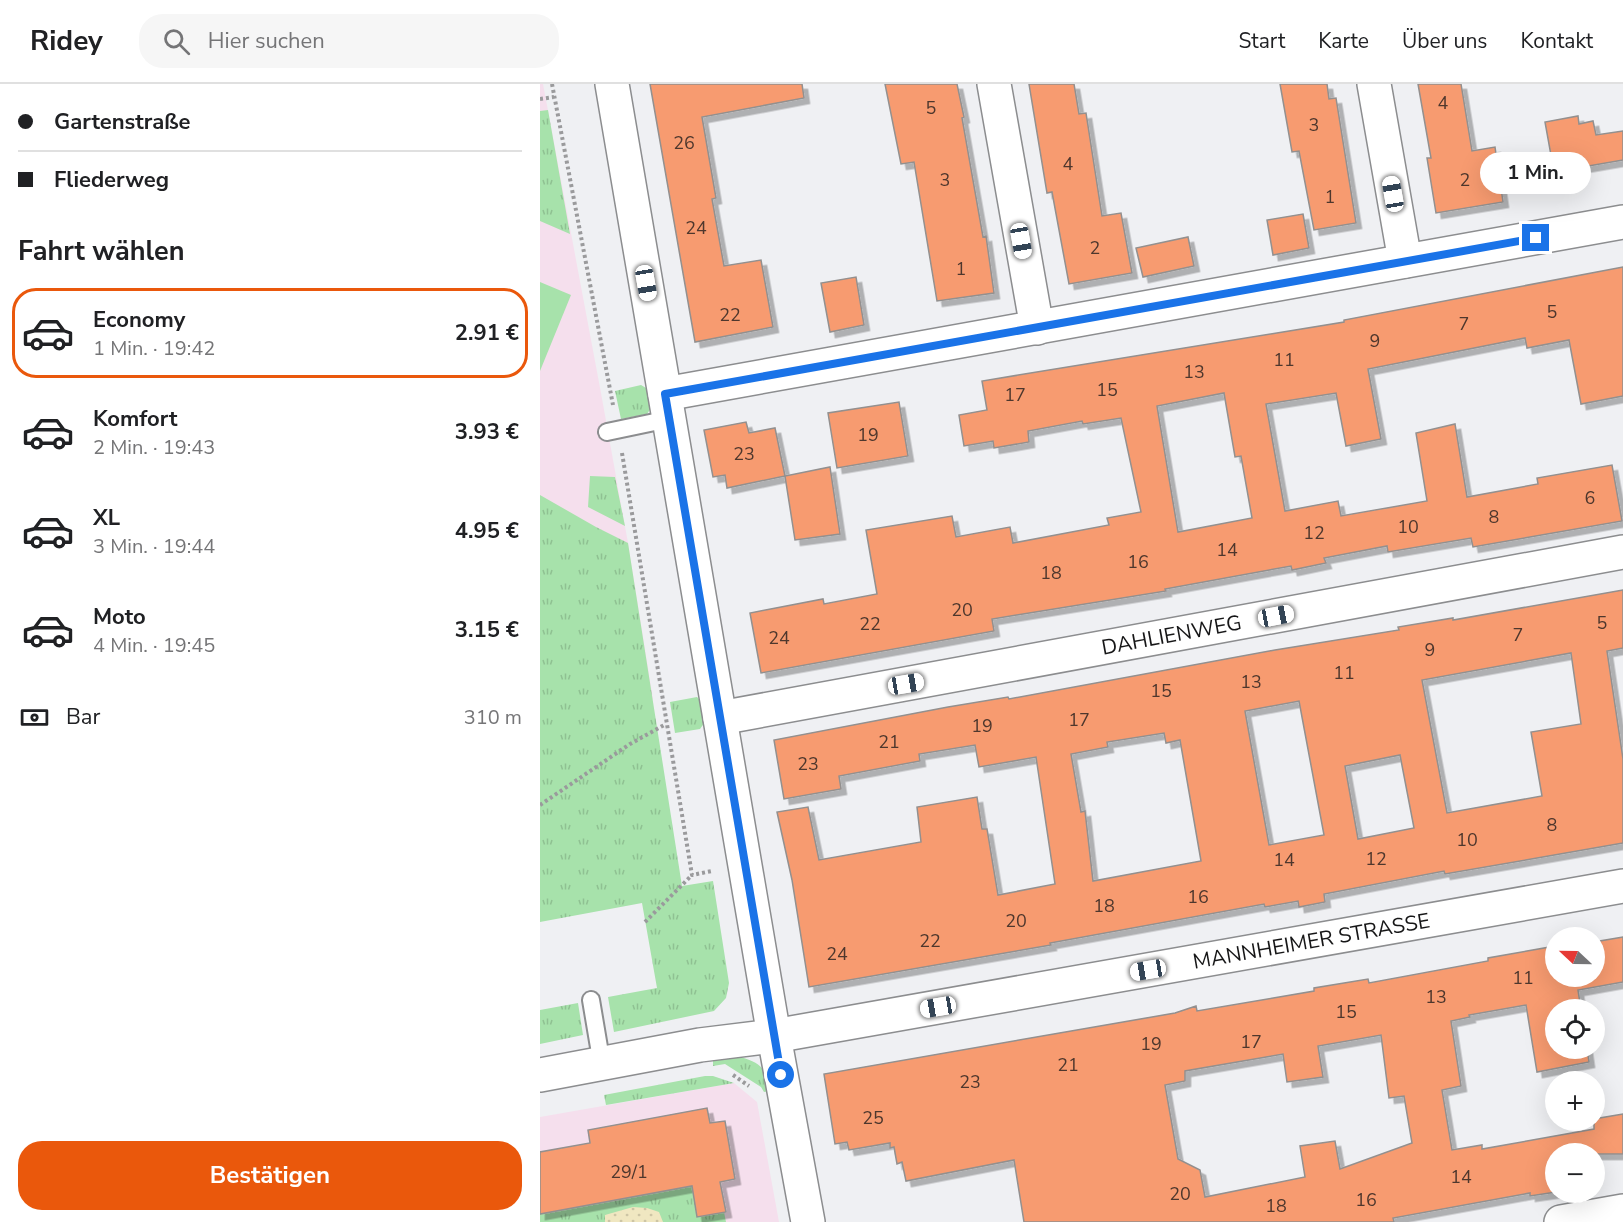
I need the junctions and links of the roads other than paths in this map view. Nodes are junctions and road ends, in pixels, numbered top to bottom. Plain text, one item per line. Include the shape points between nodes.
1 (612, 84) edge
2 (994, 84) edge
3 (1374, 84) edge
4 (1623, 222) edge
5 (1405, 261) junction
6 (1036, 328) junction
7 (667, 407) junction
8 (607, 432) dead end
9 (1623, 552) edge
10 (720, 718) junction
11 (1623, 886) edge
12 (591, 1000) dead end
13 (774, 1035) junction
14 (602, 1065) junction
15 (540, 1075) edge
16 (1623, 1211) edge
17 (808, 1222) edge
18 (1560, 1222) edge

1 - 7 street
2 - 6 street
3 - 5 street
4 - 5 street
5 - 6 street
6 - 7 street
7 - 8 lane
7 - 10 street
9 - 10 street, DAHLIENWEG
10 - 13 street
11 - 13 street, MANNHEIMER STRASSE
12 - 14 lane
13 - 14 street, MANNHEIMER STRASSE
13 - 17 street
14 - 15 street, MANNHEIMER STRASSE
16 - 18 street

